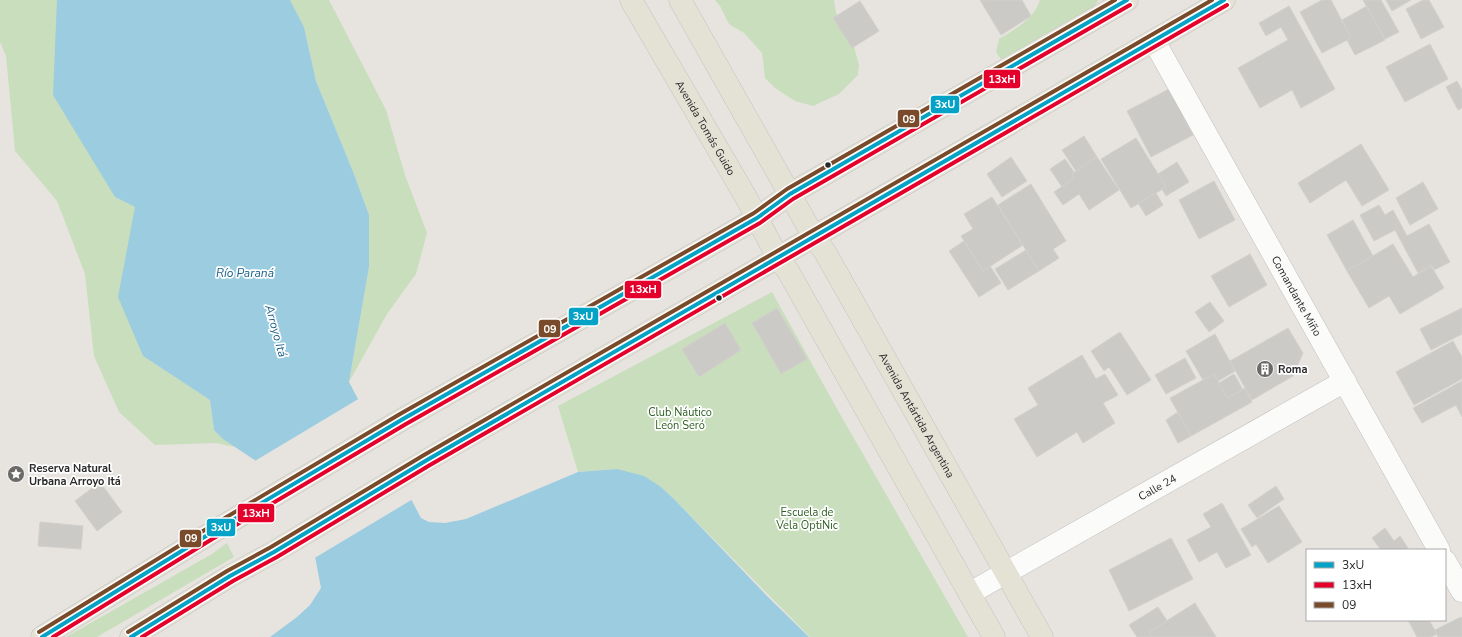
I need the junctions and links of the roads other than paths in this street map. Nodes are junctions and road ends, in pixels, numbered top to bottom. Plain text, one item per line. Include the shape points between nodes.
1 (631, 0) edge
2 (680, 0) edge
3 (1224, 0) edge
4 (1116, 3) edge
5 (1154, 41) junction
6 (790, 194) junction
7 (757, 218) junction
8 (814, 237) junction
9 (778, 258) junction
10 (1344, 381) junction
11 (1438, 549) edge
12 (1446, 563) edge
13 (1006, 573) junction
14 (1462, 591) edge
15 (970, 593) junction
16 (164, 618) junction
17 (42, 637) edge
18 (130, 637) edge
19 (152, 637) edge
20 (994, 637) edge
21 (1042, 637) edge

1 - 7 main road, Avenida Tomás Guido
2 - 6 main road
3 - 5 main road
4 - 6 main road
5 - 8 main road
5 - 10 street, Comandante Miño
6 - 7 main road
6 - 8 main road, Avenida Antártida Argentina
7 - 9 main road, Avenida Tomás Guido
7 - 17 main road via 403,419
8 - 9 main road
8 - 13 main road, Avenida Antártida Argentina via 825,252
9 - 15 main road via 788,271
9 - 16 main road via 427,460 230,576
10 - 11 street, Comandante Miño
10 - 13 street, Calle 24
12 - 14 street
13 - 15 street, Calle 24
13 - 21 main road, Avenida Antártida Argentina
15 - 20 main road
16 - 18 main road
16 - 19 main road

